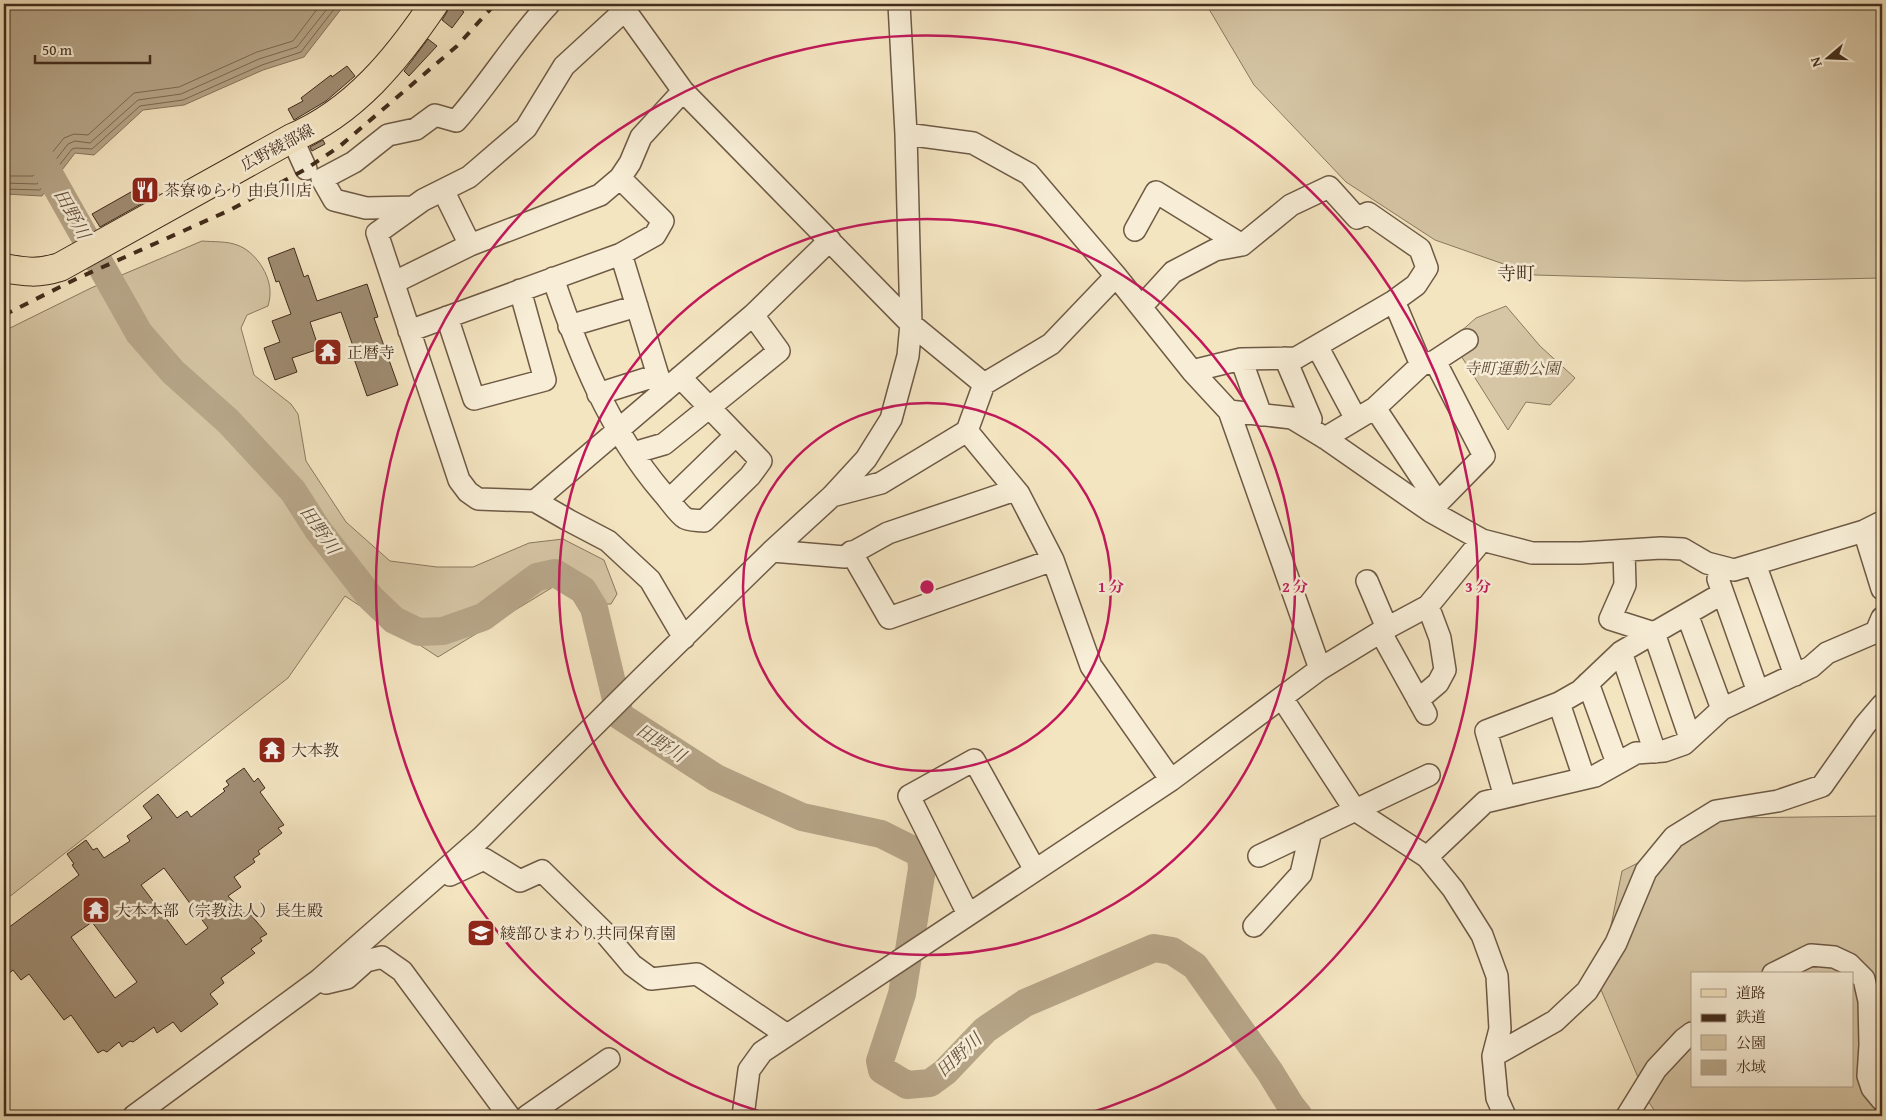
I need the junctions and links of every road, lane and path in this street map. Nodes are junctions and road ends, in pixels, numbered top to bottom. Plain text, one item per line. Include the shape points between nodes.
1 (434, 4) edge
2 (548, 4) edge
3 (899, 4) edge
4 (624, 7) edge
5 (683, 91) junction
6 (906, 134) junction
7 (292, 138) junction
8 (306, 169) dead end
9 (620, 178) junction
10 (443, 190) junction
11 (413, 207) junction
12 (1136, 230) dead end
13 (830, 240) junction
14 (470, 245) junction
15 (1242, 245) junction
16 (621, 254) junction
17 (4, 268) edge
18 (1116, 276) junction
19 (553, 278) junction
20 (394, 282) junction
21 (520, 290) junction
22 (1394, 301) junction
23 (636, 306) junction
24 (1141, 307) junction
25 (753, 315) junction
26 (447, 317) junction
27 (911, 324) junction
28 (570, 326) junction
29 (409, 331) junction
30 (1466, 340) dead end
31 (1317, 346) junction
32 (1285, 358) junction
33 (1241, 359) junction
34 (1428, 363) junction
35 (1192, 371) junction
36 (680, 377) junction
37 (661, 383) junction
38 (984, 384) junction
39 (598, 394) junction
40 (709, 407) junction
41 (1376, 408) junction
42 (1229, 411) junction
43 (1261, 415) junction
44 (1356, 420) junction
45 (618, 430) junction
46 (967, 431) junction
47 (1317, 433) junction
48 (736, 435) junction
49 (633, 453) junction
50 (1015, 490) junction
51 (832, 496) junction
52 (669, 500) junction
53 (535, 501) junction
54 (1434, 507) junction
55 (1873, 526) edge
56 (1482, 540) junction
57 (1624, 550) junction
58 (772, 552) junction
59 (851, 552) junction
60 (1053, 560) junction
61 (1755, 564) junction
62 (1718, 566) junction
63 (1367, 581) dead end
64 (1882, 589) edge
65 (1723, 593) junction
66 (1428, 606) junction
67 (1687, 614) junction
68 (1882, 618) edge
69 (1384, 630) junction
70 (1654, 633) junction
71 (684, 638) junction
72 (1621, 652) junction
73 (1320, 669) junction
74 (1795, 675) junction
75 (1588, 683) junction
76 (1758, 692) junction
77 (1282, 698) junction
78 (1559, 703) junction
79 (1882, 704) edge
80 (1722, 709) junction
81 (1690, 738) junction
82 (1655, 752) junction
83 (1617, 763) junction
84 (1429, 775) dead end
85 (1584, 778) junction
86 (1171, 780) junction
87 (1506, 797) junction
88 (1355, 810) junction
89 (1311, 831) junction
90 (1259, 856) dead end
91 (1427, 857) junction
92 (1036, 870) junction
93 (431, 882) junction
94 (968, 914) junction
95 (1254, 926) dead end
96 (1777, 972) edge
97 (319, 980) junction
98 (1691, 1034) edge
99 (787, 1035) junction
100 (1493, 1056) junction
101 (608, 1059) dead end
102 (1882, 1100) edge
103 (134, 1116) edge
104 (509, 1116) edge
105 (527, 1116) edge
106 (743, 1116) edge
107 (1505, 1116) edge
108 (1627, 1116) edge

1 - 7 main road, 広野綾部線 via 374,82 313,129
2 - 11 street via 456,121 435,115 416,129 388,135 354,162 322,180 334,200 366,208
3 - 6 street
4 - 5 street
4 - 10 street via 564,66 526,128 469,177
5 - 9 street via 641,137
5 - 13 street
6 - 18 street via 973,143 1029,174
6 - 27 street
7 - 8 street
7 - 17 main road, 広野綾部線 via 60,266 45,272
9 - 14 street via 600,195
9 - 16 street via 663,221 655,235
10 - 11 street
10 - 14 street
11 - 20 street via 377,233
12 - 15 street via 1156,192
13 - 25 street
13 - 27 street
14 - 20 street
15 - 22 street via 1291,205 1329,187 1357,218 1368,213 1420,249 1427,268 1416,285
15 - 24 street via 1215,250 1173,272
16 - 19 street
16 - 23 street
18 - 24 street
18 - 38 street via 1051,344
19 - 21 street
19 - 28 street
20 - 29 street
21 - 26 street
21 - 26 street via 545,380 474,399
22 - 31 street
22 - 34 street
23 - 28 street
23 - 37 street
24 - 35 street
25 - 36 street
25 - 40 street via 779,352
26 - 29 street
27 - 38 street
27 - 51 street via 908,356 891,419 866,459
28 - 39 street
29 - 53 street via 459,480 478,499
30 - 34 street
31 - 32 street via 1296,358
31 - 44 street
32 - 33 street
32 - 47 street
33 - 35 street
33 - 43 street
34 - 41 street
34 - 54 street via 1484,456
35 - 42 street
36 - 37 street
36 - 40 street
37 - 39 street
37 - 45 street
38 - 46 street
39 - 45 street
40 - 48 street
40 - 49 street via 664,444
41 - 44 street
41 - 54 street
42 - 43 street
42 - 73 street
43 - 47 street via 1292,418
44 - 47 street
45 - 49 street
45 - 53 street
46 - 50 street
46 - 51 street via 880,484
47 - 54 street
48 - 52 street
48 - 52 street via 761,461 704,521 685,518
49 - 52 street
50 - 59 street via 888,533
50 - 60 street
51 - 58 street
53 - 71 street via 608,541 632,562 650,580
54 - 56 street
55 - 61 street
55 - 64 street
56 - 57 street via 1532,553
56 - 66 street
57 - 62 street via 1682,549
57 - 70 street via 1625,585 1610,619
58 - 59 street via 845,558
58 - 71 street
59 - 60 street via 889,618
60 - 86 street via 1091,666
61 - 62 street via 1734,570
61 - 74 street
62 - 65 street
63 - 69 street
65 - 67 street
65 - 76 street
66 - 69 street
66 - 69 street via 1440,638 1445,670 1422,707
67 - 70 street
67 - 80 street
68 - 74 street via 1876,632 1827,653 1812,667
69 - 73 street
70 - 72 street
70 - 81 street
71 - 93 street via 482,837
72 - 75 street
72 - 82 street
73 - 77 street
74 - 76 street
75 - 78 street
75 - 83 street
76 - 80 street
77 - 86 street
77 - 88 street
78 - 85 street
78 - 87 street via 1486,731
79 - 100 street via 1822,786 1778,801 1716,812 1674,837 1646,871 1616,943 1587,991 1555,1021
80 - 81 street
81 - 82 street via 1684,744
82 - 83 street via 1636,753
83 - 85 street via 1595,776
84 - 88 street
85 - 87 street
86 - 92 street
87 - 91 street via 1485,802
88 - 89 street
88 - 91 street
89 - 90 street
89 - 95 street via 1301,874
91 - 100 street via 1453,888 1482,935 1497,976 1500,1029
92 - 94 street
92 - 94 street via 974,760 909,796
93 - 97 street
93 - 99 street via 484,858 520,881 542,871 604,932 632,965 651,979 697,974
94 - 99 street
96 - 102 street via 1811,955 1834,957 1849,964 1864,979 1869,1001 1868,1076 1872,1088
97 - 103 street
97 - 104 street via 326,983 347,978 366,961 382,957 402,970
98 - 108 street via 1656,1069
99 - 106 street via 762,1052 749,1070
100 - 107 street via 1497,1098
101 - 105 street

